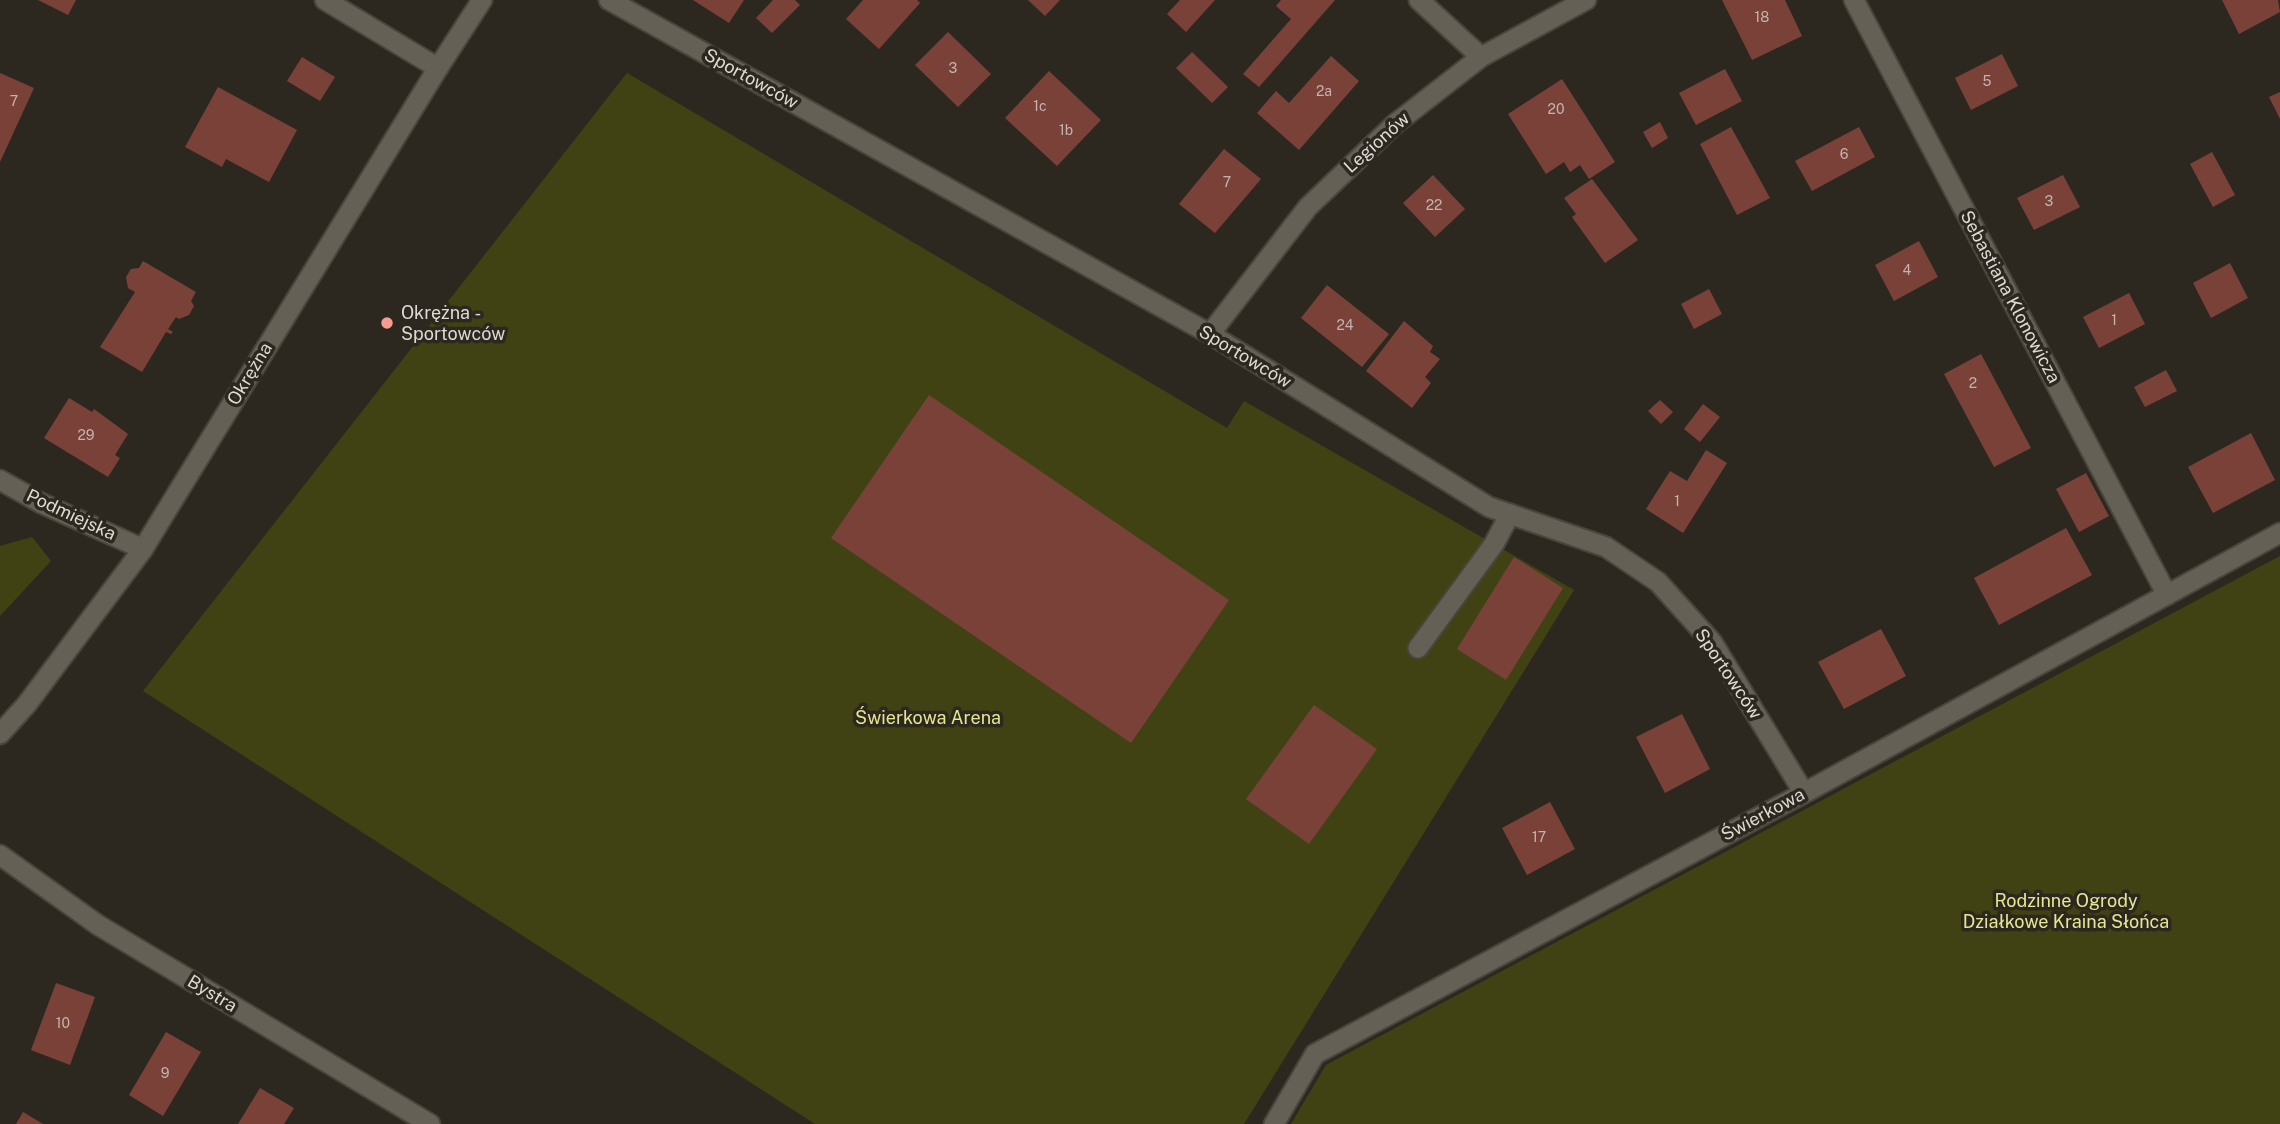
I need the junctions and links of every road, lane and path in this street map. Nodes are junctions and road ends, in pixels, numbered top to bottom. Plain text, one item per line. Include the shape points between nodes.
1 (324, 0) edge
2 (482, 0) edge
3 (609, 0) edge
4 (1419, 0) edge
5 (1586, 0) edge
6 (1854, 0) edge
7 (1481, 57) junction
8 (438, 68) junction
9 (1210, 334) junction
10 (0, 480) edge
11 (1510, 514) junction
12 (2280, 533) edge
13 (143, 549) junction
14 (2167, 595) junction
15 (1418, 648) dead end
16 (0, 734) edge
17 (1804, 793) junction
18 (0, 855) edge
19 (430, 1124) edge
20 (1274, 1124) edge

1 - 8 street
2 - 8 street, Okrężna
3 - 9 street, Sportowców
4 - 7 street
5 - 7 street, Legionów
6 - 14 street, Sebastiana Klonowicza
7 - 9 street, Legionów via 1395,124 1308,207
8 - 13 street, Okrężna
9 - 11 street, Sportowców via 1489,506
10 - 13 street, Podmiejska
11 - 15 street via 1494,544
11 - 17 street, Sportowców via 1606,547 1658,582 1712,642
12 - 14 street, Świerkowa
13 - 16 street, Okrężna
14 - 17 street, Świerkowa
17 - 20 street, Świerkowa via 1315,1055
18 - 19 street, Bystra via 98,925

